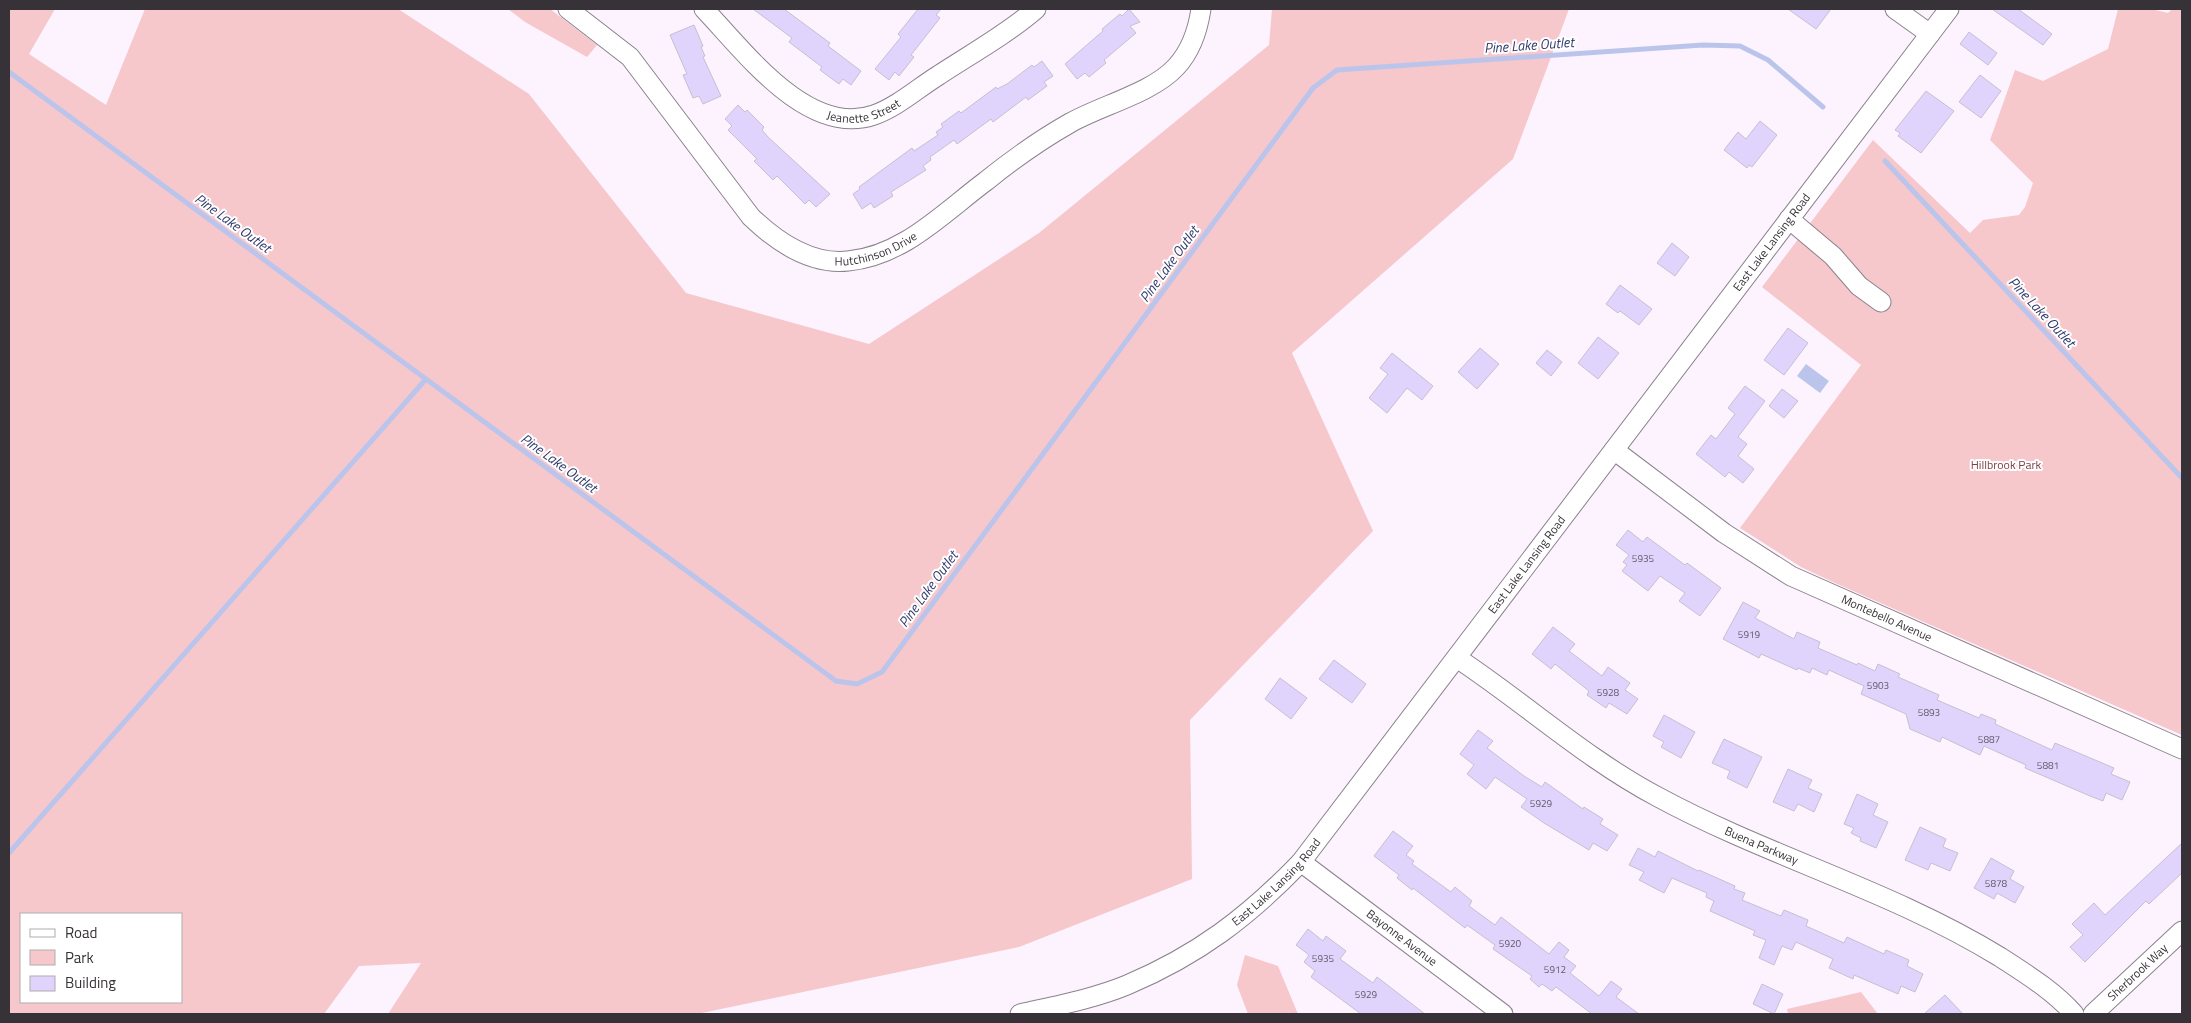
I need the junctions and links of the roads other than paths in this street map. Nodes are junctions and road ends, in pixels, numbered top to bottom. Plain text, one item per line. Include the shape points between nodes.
1 (568, 9) edge
2 (704, 9) edge
3 (1036, 9) edge
4 (1201, 9) edge
5 (1895, 9) edge
6 (1949, 9) edge
7 (1930, 34) junction
8 (1789, 219) junction
9 (1881, 302) dead end
10 (1614, 450) junction
11 (1457, 658) junction
12 (2182, 749) edge
13 (1301, 862) junction
14 (2182, 932) edge
15 (1020, 1014) edge
16 (1503, 1014) edge
17 (2074, 1014) edge
18 (2094, 1014) edge

1 - 4 street, Hutchinson Drive via 630,56 752,217 767,232 787,247 805,254 846,262 896,248 1022,153 1071,123 1161,80 1177,66 1188,50
2 - 3 street, Jeanette Street via 786,93 830,117 845,120 889,108
5 - 7 street
6 - 7 street, East Lake Lansing Road
7 - 8 street, East Lake Lansing Road
8 - 9 street via 1833,256 1855,282
8 - 10 street, East Lake Lansing Road
10 - 11 street, East Lake Lansing Road
10 - 12 street, Montebello Avenue via 1724,533 1791,576
11 - 13 street, East Lake Lansing Road
11 - 17 street, Buena Parkway via 1611,769 1658,797 1713,825 1970,939 2038,983
13 - 15 street, East Lake Lansing Road via 1250,912 1188,956 1126,985
13 - 16 street, Bayonne Avenue
14 - 18 street, Sherbrook Way

